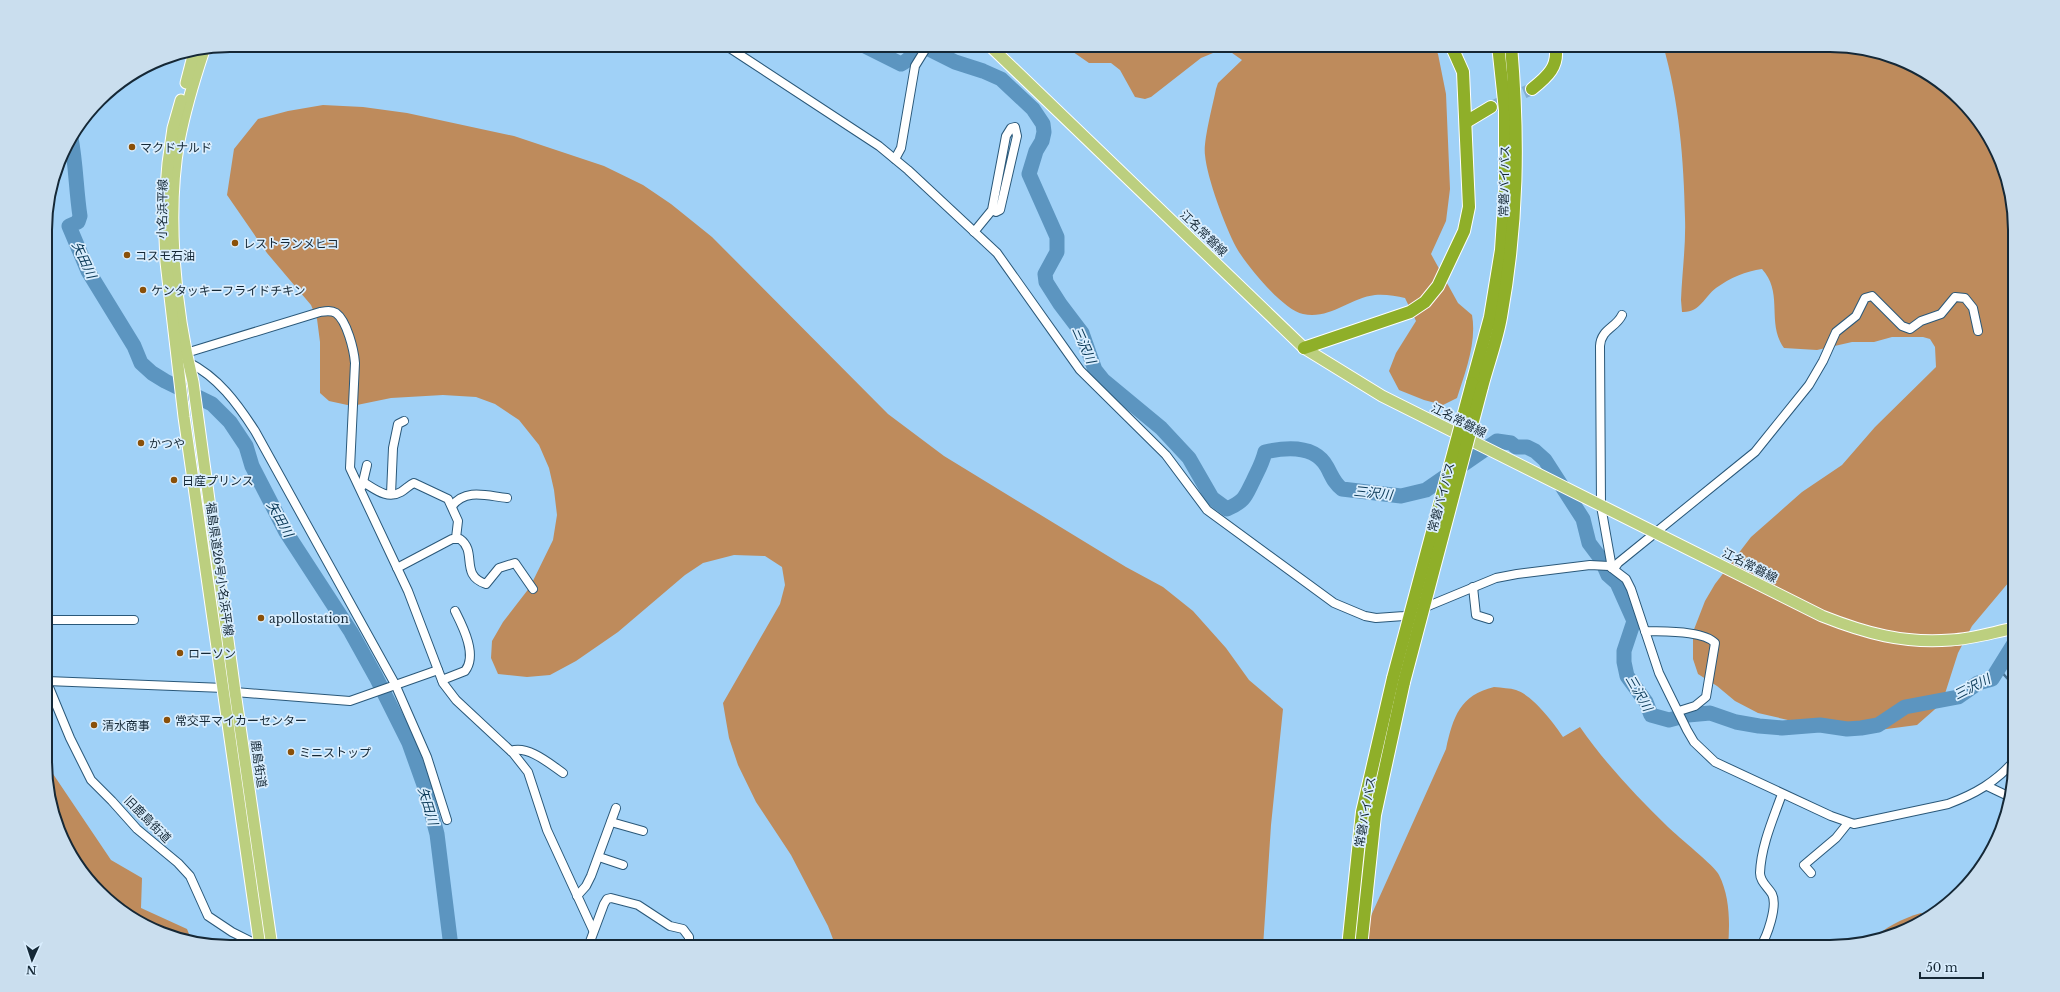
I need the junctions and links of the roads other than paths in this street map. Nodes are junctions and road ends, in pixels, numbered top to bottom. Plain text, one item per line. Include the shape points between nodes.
1 (736, 52) edge
2 (924, 52) edge
3 (996, 52) edge
4 (1454, 52) edge
5 (1499, 52) edge
6 (1512, 52) edge
7 (1557, 52) edge
8 (203, 54) edge
9 (193, 56) edge
10 (1532, 89) tunnel mouth
11 (1491, 107) tunnel mouth
12 (1466, 122) junction
13 (895, 159) junction
14 (992, 210) junction
15 (974, 232) junction
16 (1622, 315) dead end
17 (1978, 331) dead end
18 (1304, 348) junction
19 (187, 357) junction
20 (1477, 385) junction
21 (184, 410) joint
22 (197, 419) joint
23 (404, 421) dead end
24 (367, 465) dead end
25 (363, 482) junction
26 (361, 491) junction
27 (391, 494) junction
28 (507, 498) dead end
29 (452, 506) junction
30 (1601, 506) junction
31 (1657, 533) junction
32 (456, 538) junction
33 (398, 568) junction
34 (1613, 569) junction
35 (1473, 587) junction
36 (533, 589) dead end
37 (455, 610) dead end
38 (1489, 619) dead end
39 (52, 620) edge
40 (134, 620) dead end
41 (2008, 629) edge
42 (1645, 631) junction
43 (438, 670) junction
44 (52, 680) edge
45 (442, 680) junction
46 (1399, 680) junction
47 (395, 684) junction
48 (224, 688) junction
49 (235, 692) junction
50 (52, 693) edge
51 (1679, 711) junction
52 (511, 751) junction
53 (2008, 768) edge
54 (563, 773) dead end
55 (1987, 786) junction
56 (1782, 794) junction
57 (2005, 795) edge
58 (616, 808) dead end
59 (447, 820) dead end
60 (610, 822) junction
61 (1848, 823) junction
62 (643, 831) dead end
63 (599, 857) junction
64 (623, 865) dead end
65 (1811, 873) dead end
66 (577, 896) junction
67 (593, 930) junction
68 (249, 940) edge
69 (260, 940) edge
70 (271, 940) edge
71 (590, 940) edge
72 (689, 940) edge
73 (1349, 940) edge
74 (1362, 940) edge
75 (1764, 940) edge

1 - 13 street
2 - 13 street via 915,66 901,148
3 - 18 main road, 江名常磐線
4 - 12 highway via 1463,72
5 - 20 highway, 常磐バイパス via 1505,110 1506,190 1501,250
6 - 20 highway, 常磐バイパス via 1517,109 1517,188 1512,242 1501,318
7 - 10 highway via 1548,77
8 - 19 main road, 小名浜平線 via 179,142 176,179 176,278
9 - 21 main road, 小名浜平線 via 173,128 164,213 166,262
11 - 12 highway
12 - 18 highway via 1468,218 1432,296 1410,312
13 - 15 street
14 - 14 street via 1006,136 1011,128 1015,128 1017,136 1000,210
14 - 15 street
15 - 35 street via 1010,269 1080,370 1166,455 1207,510 1334,604 1376,618 1404,616 1433,606
16 - 30 street via 1619,322 1605,331 1601,338
17 - 31 street via 1973,308 1965,298 1955,297 1941,314 1910,329 1902,326 1872,296 1865,298 1856,316 1836,332 1823,361 1808,385 1755,452
18 - 30 main road, 江名常磐線 via 1382,396
19 - 22 main road, 小名浜平線
19 - 26 street via 320,312 335,312 344,322 355,356 350,464
19 - 47 street via 230,395 252,426
20 - 46 highway, 常磐バイパス, bridge
21 - 48 main road, 福島県道26号小名浜平線
22 - 49 main road, 鹿島街道
23 - 27 street via 398,424 393,448
24 - 25 street
25 - 26 street
25 - 27 street via 380,492
26 - 33 street
27 - 29 street via 400,492 414,483 448,499
28 - 29 street via 466,495
29 - 32 street via 458,520
30 - 31 main road, 江名常磐線
30 - 34 street
31 - 34 street via 1618,562
31 - 41 main road, 江名常磐線 via 1822,616 1866,632 1908,640 1951,640
32 - 33 street
32 - 36 street via 462,540 469,554 471,574 484,584 489,583 499,568 515,563
33 - 43 street
34 - 35 street via 1590,565 1517,574 1496,578
34 - 42 street via 1626,579
35 - 38 street via 1476,615
37 - 45 street via 469,641 468,665 465,670
39 - 40 street
42 - 51 street via 1659,673
42 - 51 street via 1689,633 1705,637 1715,643 1706,697 1695,706
43 - 45 street
43 - 47 street
44 - 48 street
45 - 52 street via 456,700
46 - 73 highway, 常磐バイパス via 1362,812
46 - 74 highway, 常磐バイパス via 1376,815
47 - 49 street via 350,701
47 - 59 street via 428,757
48 - 69 main road, 福島県道26号小名浜平線
49 - 70 main road, 鹿島街道
50 - 68 street, 旧鹿島街道 via 70,738 91,780 138,829 190,876 208,916
51 - 56 street via 1694,742 1706,756
52 - 54 street via 517,749 530,753
52 - 66 street via 532,781 546,830
53 - 55 street via 1997,780
55 - 57 street
55 - 61 street via 1979,792 1948,804 1863,824
56 - 61 street
56 - 75 street via 1767,835 1761,869 1762,880 1772,894 1773,901 1769,931
58 - 60 street
60 - 62 street
60 - 63 street
61 - 65 street via 1836,838 1804,866
63 - 64 street
63 - 66 street via 586,886
66 - 67 street
67 - 71 street
67 - 72 street via 607,900 616,898 638,905 670,926 683,929

